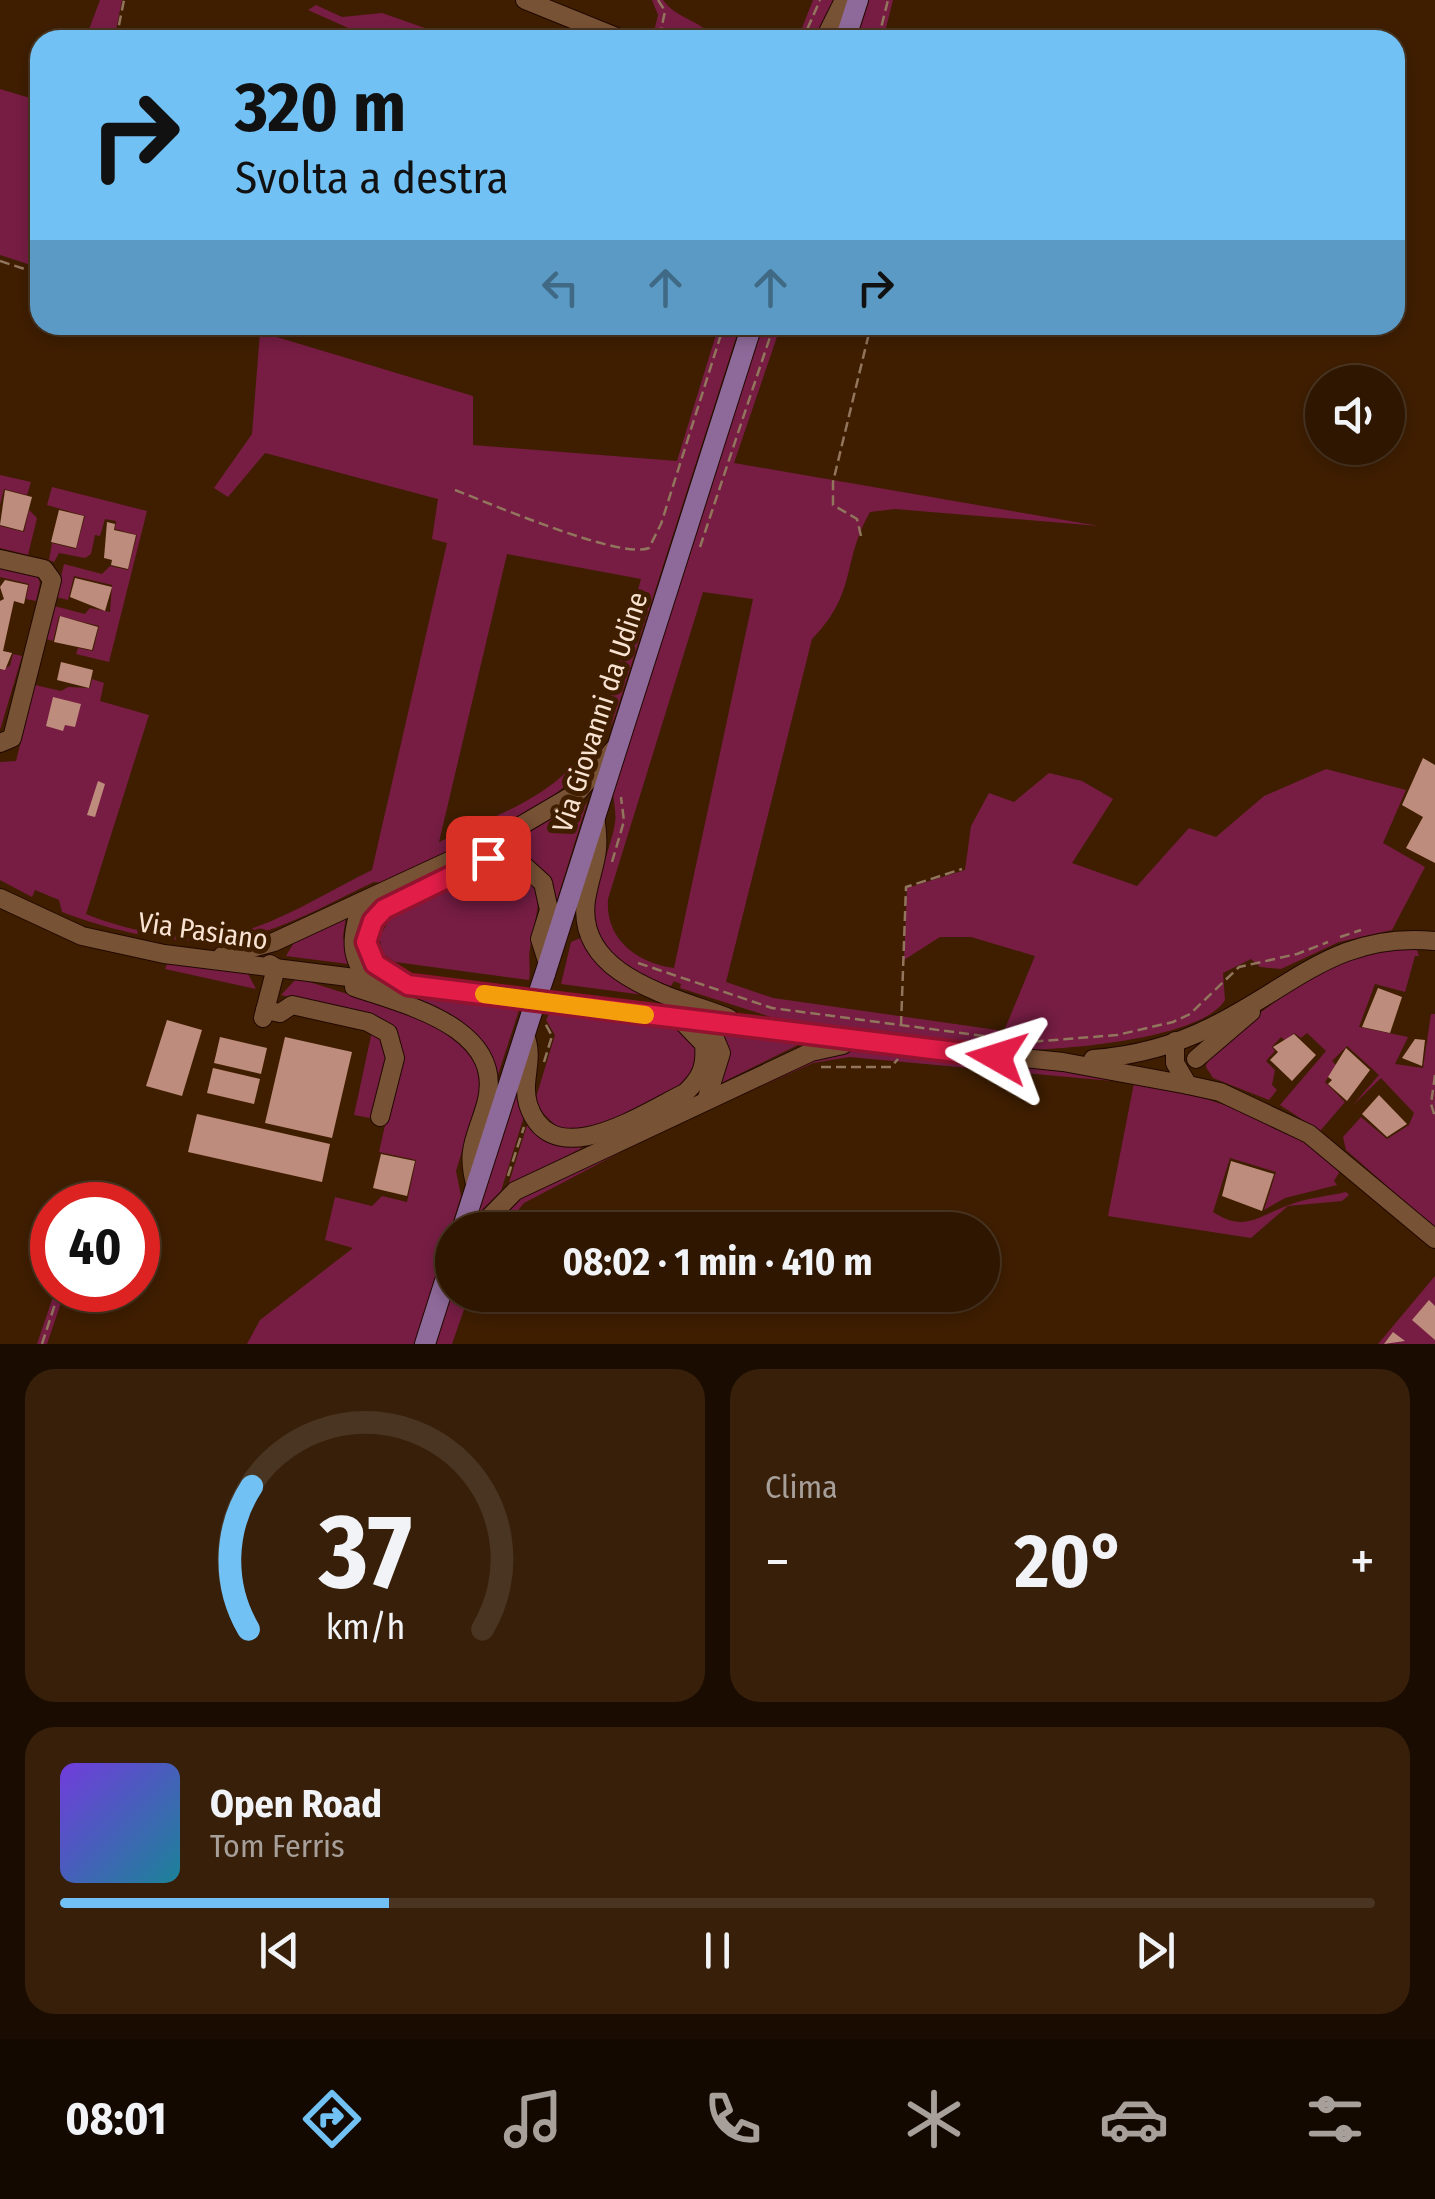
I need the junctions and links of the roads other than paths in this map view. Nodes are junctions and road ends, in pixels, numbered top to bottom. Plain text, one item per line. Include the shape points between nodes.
1 (525, 0) edge
2 (844, 0) edge
3 (858, 0) edge
4 (599, 30) edge
5 (829, 30) edge
6 (849, 30) edge
7 (749, 335) edge
8 (0, 558) edge
9 (0, 743) edge
10 (619, 744) junction
11 (596, 817) junction
12 (0, 898) edge
13 (361, 905) junction
14 (1435, 940) edge
15 (274, 942) junction
16 (207, 959) junction
17 (276, 968) junction
18 (546, 969) junction
19 (316, 974) junction
20 (371, 981) junction
21 (408, 985) junction
22 (1261, 1000) junction
23 (680, 1019) junction
24 (708, 1022) junction
25 (528, 1025) junction
26 (758, 1028) junction
27 (858, 1041) junction
28 (1175, 1041) junction
29 (1196, 1059) junction
30 (1063, 1062) junction
31 (1188, 1084) junction
32 (1220, 1092) junction
33 (706, 1101) junction
34 (380, 1116) dead end
35 (476, 1187) junction
36 (468, 1212) edge
37 (495, 1212) edge
38 (1435, 1239) edge
39 (435, 1312) edge
40 (424, 1344) edge

1 - 4 street
2 - 5 street
3 - 6 main road
7 - 10 main road, Via Giovanni da Udine
8 - 9 street via 44,570 52,580 12,738
10 - 11 main road, Via Giovanni da Udine
10 - 13 street via 578,792
11 - 18 main road, Via Giovanni da Udine
11 - 26 street via 601,848 586,919 598,952 638,982
12 - 16 street, Via Pasiano via 122,948
13 - 15 street
13 - 20 street via 353,951
14 - 22 street via 1350,947
15 - 16 street
15 - 17 street via 266,957
16 - 17 street, Via Pasiano
17 - 19 street, Via Pasiano
17 - 34 street via 264,1014 292,1005 388,1033 395,1058
18 - 21 street via 540,939 550,910 543,883 522,864 488,858 384,909 373,921 366,942 375,964
18 - 25 main road, Via Giovanni da Udine, bridge
19 - 20 street, Via Pasiano
19 - 35 street via 445,1020 474,1045 488,1089 468,1158
20 - 21 street, Via Pasiano
21 - 23 street, Via Pasiano
22 - 28 street
22 - 29 street
23 - 24 street, Via Pasiano
23 - 25 street via 704,1044 698,1082 584,1139 559,1136 530,1108
24 - 26 street, Via Pasiano
24 - 33 street via 721,1053
25 - 35 main road, Via Giovanni da Udine
26 - 27 street
27 - 30 street
27 - 33 street via 810,1052
28 - 29 street
28 - 30 street via 1112,1058
28 - 31 street via 1174,1063
29 - 32 street
30 - 31 street
31 - 32 street
32 - 38 street via 1309,1134
33 - 37 street via 515,1191
35 - 36 main road, Via Giovanni da Udine
39 - 40 main road

